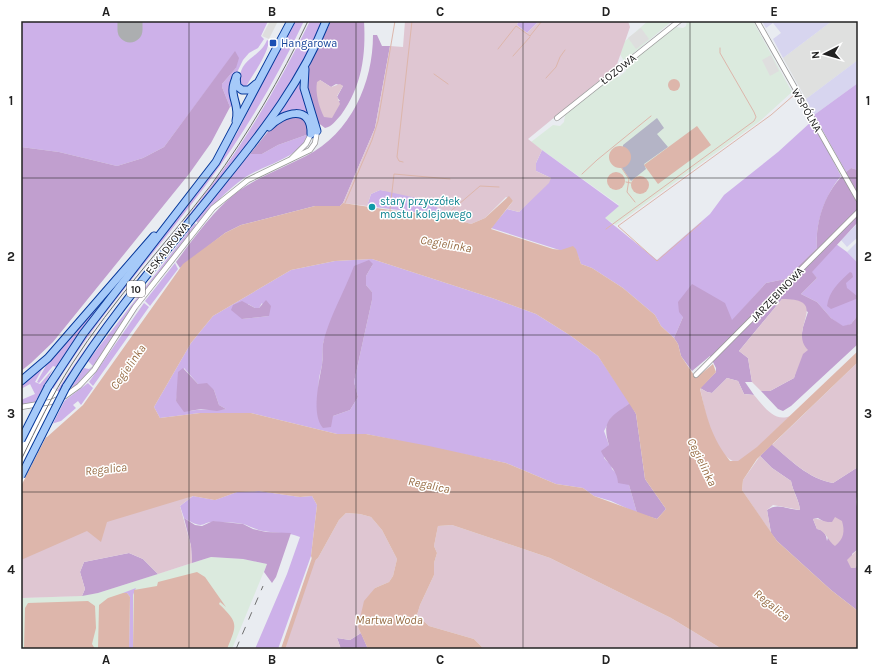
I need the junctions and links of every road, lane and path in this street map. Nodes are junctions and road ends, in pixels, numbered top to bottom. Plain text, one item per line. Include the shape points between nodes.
1 (290, 21) edge
2 (326, 21) edge
3 (679, 21) edge
4 (757, 21) edge
5 (310, 54) junction
6 (261, 78) junction
7 (558, 118) dead end
8 (234, 131) junction
9 (314, 133) junction
10 (242, 157) junction
11 (858, 199) edge
12 (186, 202) junction
13 (858, 212) edge
14 (696, 375) dead end
15 (21, 381) edge
16 (21, 407) edge
17 (21, 440) edge
18 (21, 476) edge

1 - 6 main road, 10
2 - 5 main road, 10
3 - 7 street, ŁOZOWA
4 - 11 street, WSPÓLNA
5 - 9 main road via 303,83
5 - 10 main road, 10 via 279,106
6 - 8 main road, 10
6 - 8 main road via 247,91 238,88 237,76 232,91 238,111
8 - 12 main road, 10 via 216,162
9 - 10 main road via 305,118 298,114 286,114 273,122
9 - 16 street, ESKADROWA via 292,158 248,180 227,195 208,214 135,307 82,384 54,401
10 - 18 main road, 10, bridge via 112,321 66,387
12 - 15 main road via 48,358
12 - 17 main road, 10, bridge via 83,334 48,387
13 - 14 street, JARZĘBINOWA

